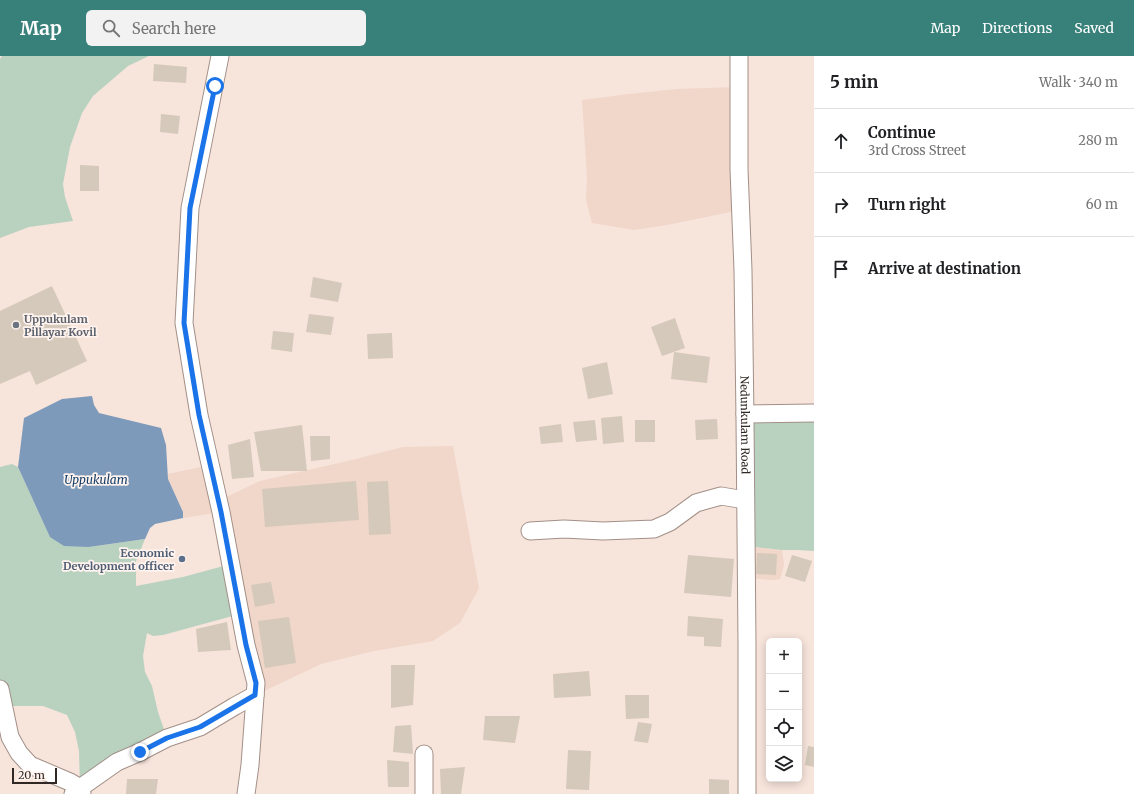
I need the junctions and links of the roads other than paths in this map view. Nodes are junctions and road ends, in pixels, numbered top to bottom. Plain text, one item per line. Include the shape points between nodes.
1 (220, 56) edge
2 (739, 56) edge
3 (814, 413) edge
4 (745, 414) junction
5 (745, 500) junction
6 (530, 531) dead end
7 (0, 689) edge
8 (255, 695) junction
9 (424, 754) dead end
10 (78, 792) edge
11 (246, 794) edge
12 (424, 794) edge
13 (747, 794) edge

1 - 8 street via 190,208 184,323 199,415 256,683
2 - 4 street, Nedunkulam Road
3 - 4 street
4 - 5 street, Nedunkulam Road
5 - 6 street via 721,496 696,503 670,522 654,529
5 - 13 street, Nedunkulam Road
7 - 10 street via 10,737 19,753 30,765 70,782
8 - 10 street via 200,727 167,738 117,762
8 - 11 street
9 - 12 street

